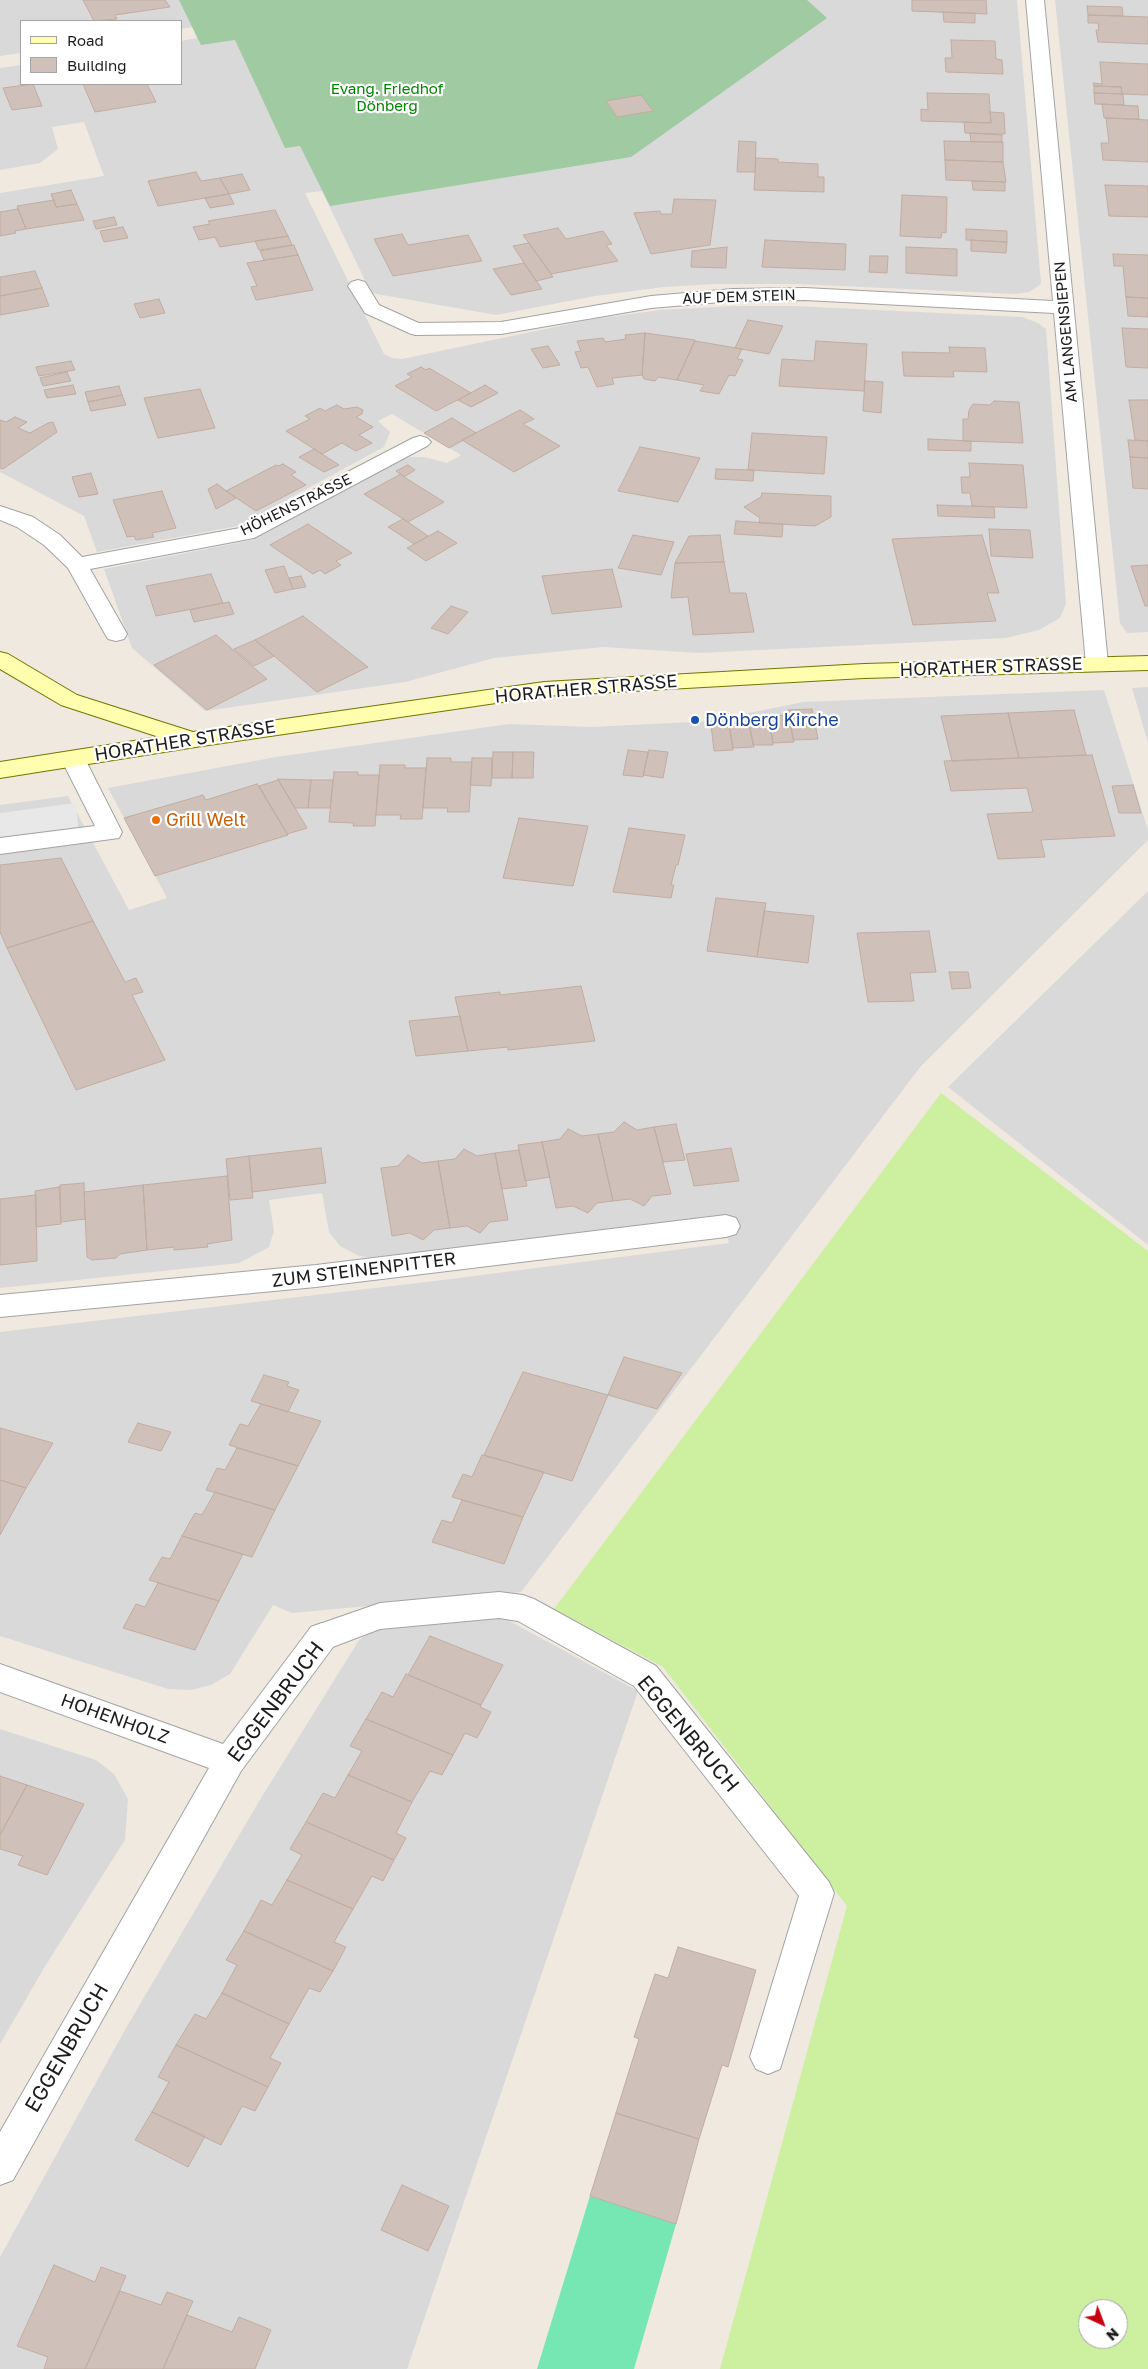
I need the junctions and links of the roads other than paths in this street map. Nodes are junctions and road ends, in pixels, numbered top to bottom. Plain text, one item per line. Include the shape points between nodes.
1 (1035, 0) edge
2 (358, 286) dead end
3 (1064, 308) junction
4 (420, 442) dead end
5 (0, 512) edge
6 (77, 565) junction
7 (116, 634) dead end
8 (0, 659) edge
9 (1148, 663) edge
10 (1096, 664) junction
11 (191, 739) junction
12 (73, 758) junction
13 (0, 769) edge
14 (0, 846) edge
15 (726, 1226) dead end
16 (0, 1306) edge
17 (0, 1678) edge
18 (230, 1761) junction
19 (768, 2057) dead end
20 (0, 2167) edge

1 - 3 street, AM LANGENSIEPEN
2 - 3 street, AUF DEM STEIN via 372,309 416,329 501,328 651,302 733,295 805,294
3 - 10 street, AM LANGENSIEPEN
4 - 6 street, HÖHENSTRASSE via 246,533
5 - 6 street via 25,522 52,540
6 - 7 street
8 - 11 main road via 68,700
9 - 10 main road, HORATHER STRASSE
10 - 11 main road, HORATHER STRASSE via 864,671 544,689
11 - 12 main road, HORATHER STRASSE
12 - 13 main road, HORATHER STRASSE
12 - 14 street via 110,832
15 - 16 street, ZUM STEINENPITTER via 316,1276
17 - 18 street, HOHENHOLZ
18 - 19 street, EGGENBRUCH via 322,1637 380,1616 499,1605 523,1608 645,1676 817,1893
18 - 20 street, EGGENBRUCH

